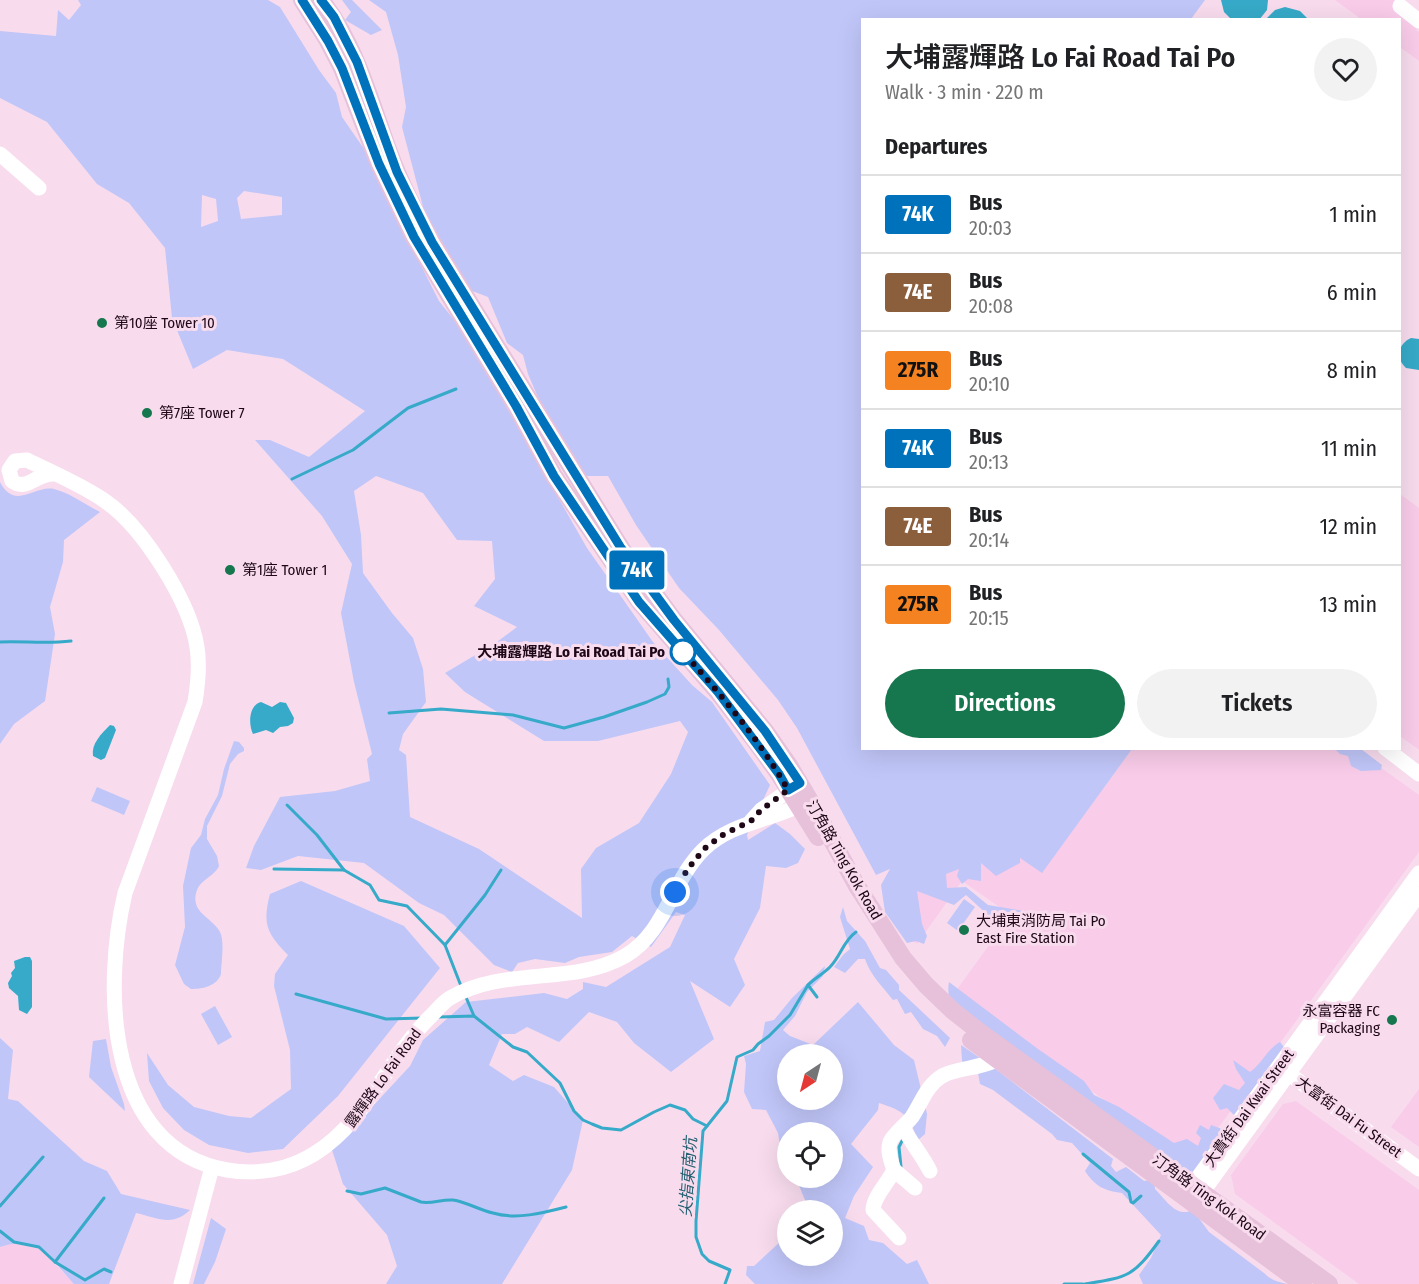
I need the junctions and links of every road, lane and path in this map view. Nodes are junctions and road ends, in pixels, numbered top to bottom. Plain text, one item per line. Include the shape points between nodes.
1 (302, 0) edge
2 (321, 0) edge
3 (1400, 6) dead end
4 (1419, 21) edge
5 (0, 154) edge
6 (39, 188) dead end
7 (6, 459) edge
8 (55, 474) junction
9 (1388, 750) edge
10 (1419, 774) edge
11 (794, 787) junction
12 (804, 803) junction
13 (751, 821) junction
14 (1419, 873) edge
15 (1419, 894) edge
16 (996, 1060) junction
17 (1284, 1070) junction
18 (903, 1127) junction
19 (212, 1167) junction
20 (1419, 1169) edge
21 (894, 1170) junction
22 (930, 1171) dead end
23 (915, 1188) dead end
24 (1193, 1194) junction
25 (899, 1238) dead end
26 (181, 1284) edge
27 (1303, 1284) edge
28 (1329, 1284) edge

1 - 11 main road, 汀角路 Ting Kok Road via 342,68 409,228 554,476 639,602
2 - 11 main road, 汀角路 Ting Kok Road via 357,62 405,192 438,252 621,548 765,731
3 - 4 street
5 - 6 street
7 - 8 street, 露輝路 Lo Fai Road via 27,460
7 - 8 street, 露輝路 Lo Fai Road via 10,477 19,485
8 - 19 street, 露輝路 Lo Fai Road via 104,500 134,529 183,604 197,646 199,675 193,708 119,917 113,998 126,1072 142,1111 165,1140
9 - 10 street
11 - 12 main road, 汀角路 Ting Kok Road
11 - 13 street, 露輝路 Lo Fai Road
12 - 13 street, 露輝路 Lo Fai Road
12 - 16 main road, 汀角路 Ting Kok Road via 872,928 899,968 930,1004
12 - 24 main road, 汀角路 Ting Kok Road via 875,917 926,985 953,1011
13 - 19 street, 露輝路 Lo Fai Road via 704,849 643,944 626,956 586,971 486,983 449,999 420,1026 341,1133 314,1154 265,1172
14 - 17 street, 大貴街 Dai Kwai Street
15 - 17 street, 大貴街 Dai Kwai Street
16 - 18 street via 942,1076 929,1086
16 - 24 main road, 汀角路 Ting Kok Road
17 - 20 street, 大富街 Dai Fu Street
17 - 24 street, 大貴街 Dai Kwai Street
18 - 21 street via 890,1142 889,1157
18 - 22 street
19 - 26 street
21 - 23 street
21 - 25 street via 873,1203 873,1210
24 - 27 main road, 汀角路 Ting Kok Road
24 - 28 main road, 汀角路 Ting Kok Road

